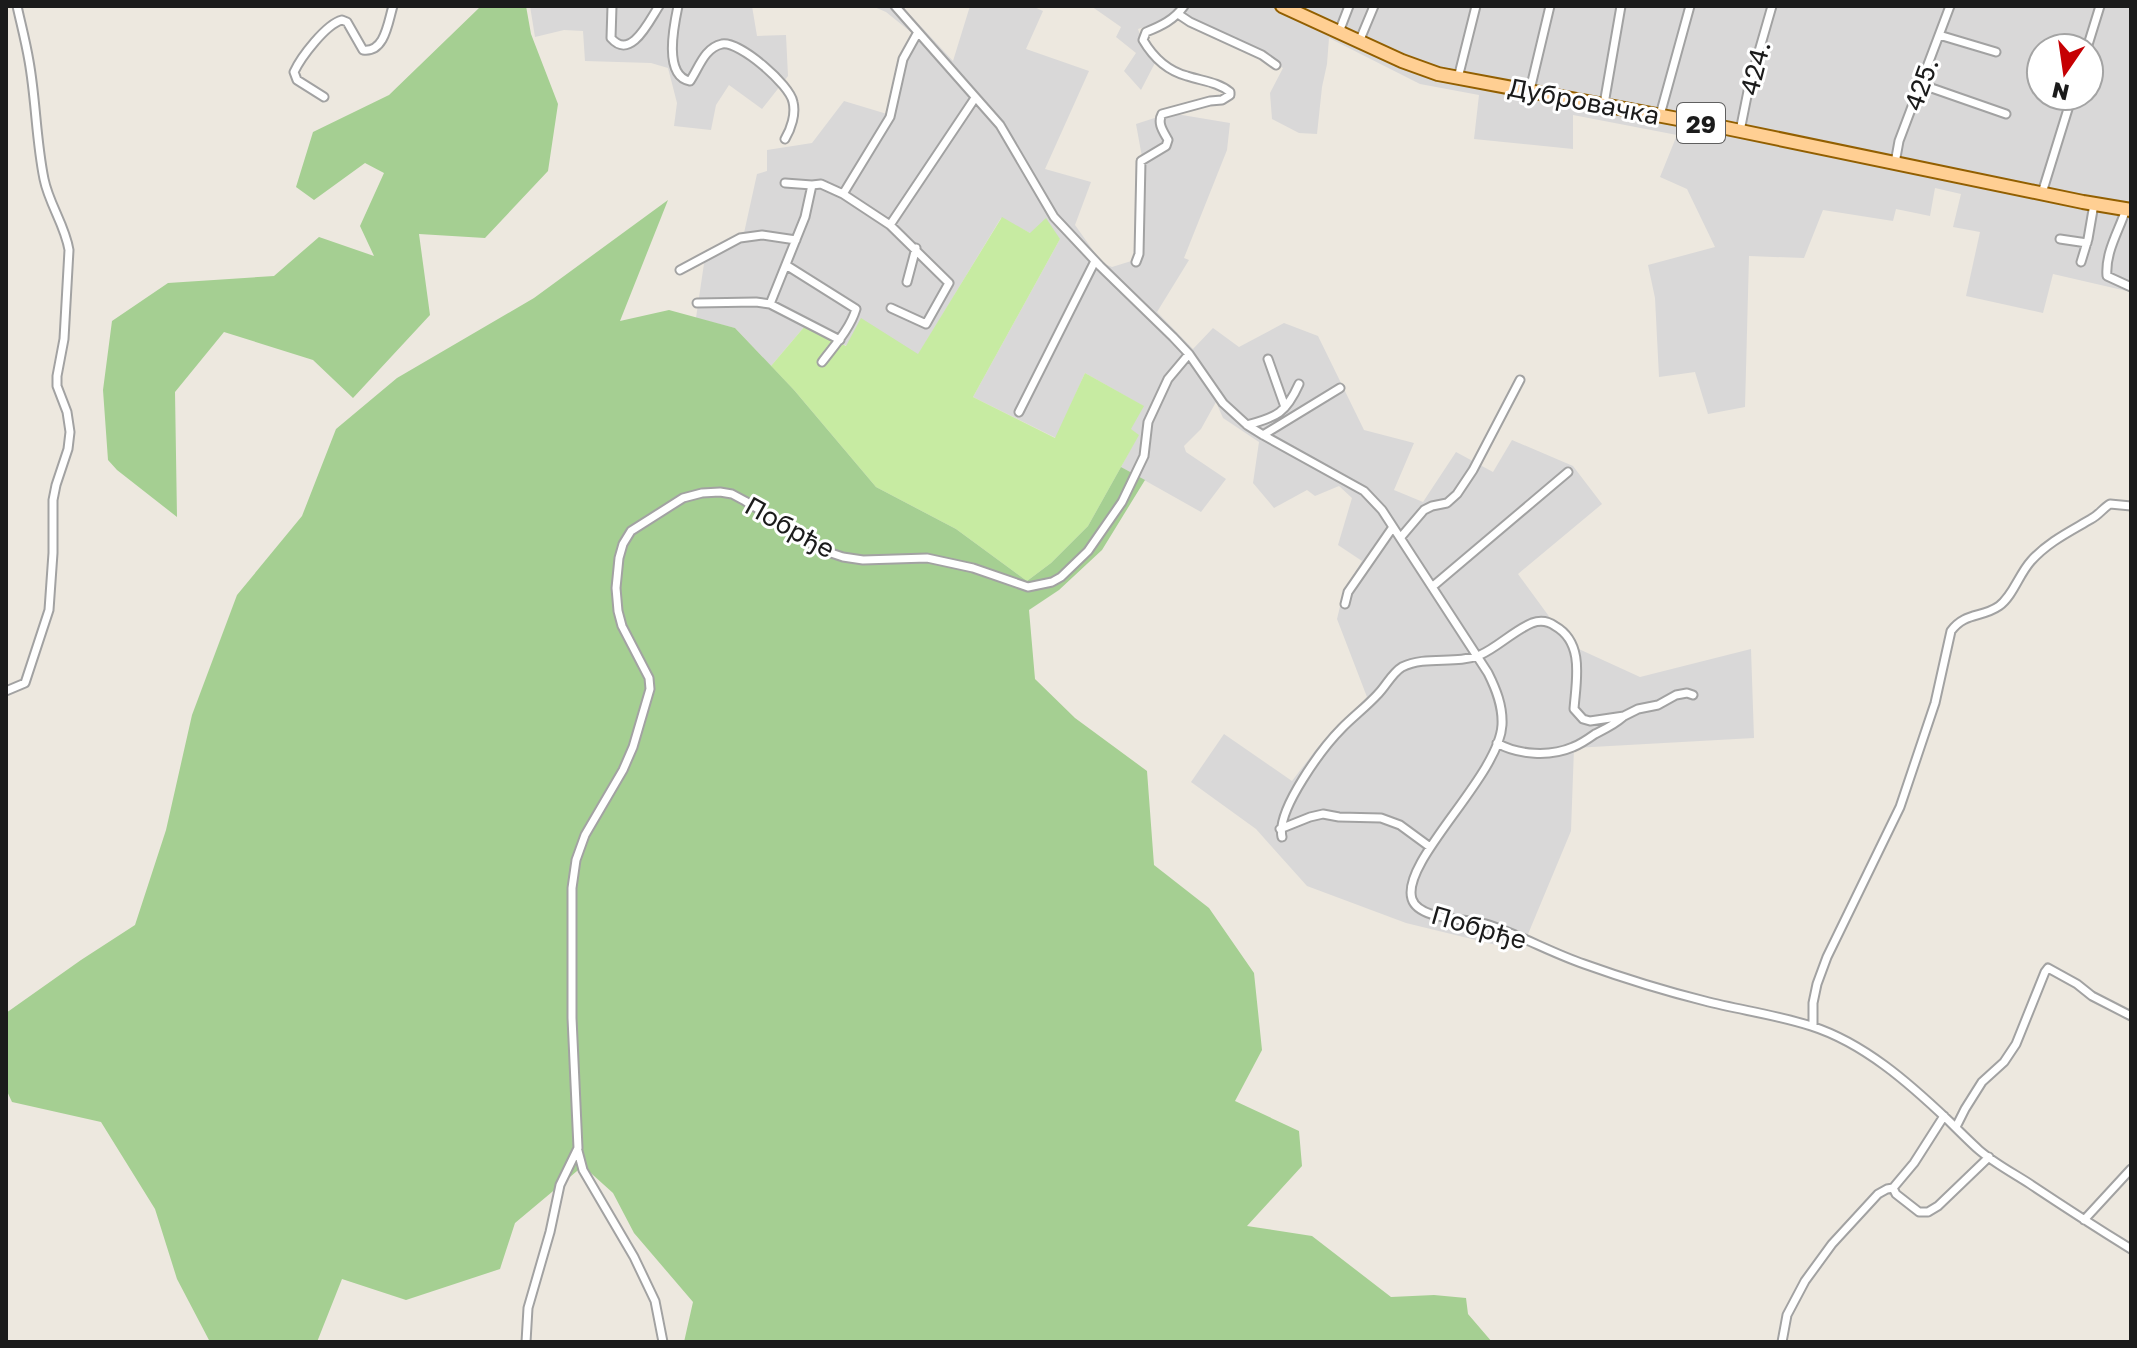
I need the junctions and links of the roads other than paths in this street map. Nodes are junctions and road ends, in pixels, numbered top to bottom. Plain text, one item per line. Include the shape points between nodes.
1 (17, 6) edge
2 (393, 6) edge
3 (612, 6) edge
4 (659, 6) edge
5 (678, 6) edge
6 (895, 6) edge
7 (1184, 6) edge
8 (1349, 6) edge
9 (1374, 6) edge
10 (1476, 6) edge
11 (1550, 6) edge
12 (1621, 6) edge
13 (1690, 6) edge
14 (1772, 6) edge
15 (1950, 6) edge
16 (2100, 6) edge
17 (1289, 8) edge
18 (1178, 14) junction
19 (918, 32) junction
20 (1339, 32) junction
21 (2092, 32) edge
22 (1939, 35) junction
23 (1359, 42) junction
24 (1996, 52) dead end
25 (1276, 65) dead end
26 (1458, 78) junction
27 (1920, 84) junction
28 (1530, 90) junction
29 (324, 97) dead end
30 (975, 98) junction
31 (1604, 104) junction
32 (2067, 112) edge
33 (2006, 114) dead end
34 (1660, 115) junction
35 (1740, 131) junction
36 (785, 139) dead end
37 (1895, 163) junction
38 (785, 183) dead end
39 (812, 185) junction
40 (2042, 193) junction
41 (843, 194) junction
42 (2094, 204) junction
43 (2129, 209) edge
44 (890, 225) junction
45 (2060, 239) dead end
46 (796, 240) junction
47 (2087, 243) junction
48 (916, 248) junction
49 (1095, 261) junction
50 (1136, 262) dead end
51 (2081, 262) dead end
52 (786, 265) junction
53 (680, 270) dead end
54 (907, 282) dead end
55 (2131, 287) edge
56 (697, 303) dead end
57 (770, 304) junction
58 (891, 308) dead end
59 (840, 340) junction
60 (1189, 354) junction
61 (1268, 359) dead end
62 (822, 362) dead end
63 (1520, 380) dead end
64 (1299, 384) dead end
65 (1340, 388) dead end
66 (1285, 407) junction
67 (1019, 412) dead end
68 (1247, 425) junction
69 (1263, 435) junction
70 (1568, 472) dead end
71 (2131, 506) edge
72 (1393, 527) junction
73 (1401, 537) junction
74 (1432, 587) junction
75 (1345, 604) dead end
76 (1478, 656) junction
77 (6, 691) edge
78 (1693, 695) dead end
79 (1624, 716) junction
80 (1497, 743) junction
81 (1430, 847) junction
82 (2131, 1016) edge
83 (1813, 1026) junction
84 (1944, 1116) junction
85 (1956, 1127) junction
86 (578, 1148) junction
87 (1989, 1157) junction
88 (2131, 1169) edge
89 (1893, 1188) junction
90 (2084, 1220) junction
91 (2131, 1249) edge
92 (526, 1342) edge
93 (663, 1342) edge
94 (1782, 1342) edge

1 - 77 street via 44,182 68,238 57,386 70,432 53,500 49,610 25,683
2 - 29 street via 376,49 363,50 347,22 335,21 298,63 297,80
3 - 4 street via 611,38 620,46 636,40
5 - 36 street via 672,53 679,76 690,81 704,57 721,44 738,47 787,89 794,103
6 - 19 street, Побрђе
7 - 18 street
8 - 20 street
9 - 23 street
10 - 26 street
11 - 28 street
12 - 31 street
13 - 34 street
14 - 35 street, 424.
15 - 22 street, 425.
16 - 21 street
17 - 20 main road, Дубровачка / 29
18 - 25 street
18 - 50 street via 1146,32 1143,40 1164,65 1220,85 1230,95 1162,114 1166,146 1141,161
19 - 30 street, Побрђе
19 - 41 street via 903,59 890,117
20 - 23 main road, Дубровачка / 29
22 - 24 street
22 - 27 street, 425.
23 - 26 main road, Дубровачка / 29
26 - 28 main road, Дубровачка / 29
27 - 33 street
27 - 37 street, 425.
28 - 31 main road, Дубровачка / 29
30 - 44 street
30 - 49 street, Побрђе via 1000,125 1054,217
31 - 34 main road, Дубровачка / 29
32 - 40 street
34 - 35 main road, Дубровачка / 29
35 - 37 main road, Дубровачка / 29
37 - 40 main road, Дубровачка / 29
38 - 39 street
39 - 41 street
39 - 46 street
40 - 42 main road, Дубровачка / 29
41 - 44 street
42 - 43 main road, Дубровачка / 29
42 - 47 street
43 - 55 street via 2106,266 2107,276
44 - 48 street
45 - 47 street
46 - 52 street
46 - 53 street via 740,238
47 - 51 street
48 - 54 street
48 - 58 street via 949,283 926,324
49 - 60 street, Побрђе
49 - 67 street
52 - 57 street
52 - 59 street via 856,309
56 - 57 street
57 - 59 street
59 - 62 street
60 - 68 street, Побрђе via 1223,403
60 - 86 street, Побрђе via 1168,379 1148,422 1144,456 1122,502 1088,551 1052,582 1028,587 927,558 843,557 720,492 683,498 631,531 616,571 618,611 650,689 633,747 576,860 572,1018
61 - 66 street
63 - 73 street via 1455,496 1424,510
64 - 66 street
65 - 69 street
66 - 68 street via 1276,417
68 - 69 street, Побрђе
69 - 72 street, Побрђе via 1364,491
70 - 74 street
71 - 83 street via 2110,504 2049,544 2024,569 2002,604 1957,622 1951,631 1908,786 1822,970
72 - 73 street, Побрђе
72 - 75 street
73 - 74 street, Побрђе
74 - 76 street, Побрђе
76 - 79 street via 1532,623 1548,622 1565,633 1575,649 1577,714 1590,721
76 - 80 street, Побрђе via 1497,692 1502,727
76 - 81 street via 1425,660 1398,669 1321,752 1293,797 1281,833 1323,814 1381,818
78 - 79 street via 1676,695
79 - 80 street via 1566,750 1521,752
80 - 81 street, Побрђе via 1475,787
81 - 83 street, Побрђе via 1411,894 1414,904 1430,915 1485,923 1583,964
82 - 85 street via 2048,968 2016,1044 1982,1082
83 - 84 street, Побрђе via 1862,1049
84 - 85 street, Побрђе
84 - 89 street
85 - 87 street, Побрђе
86 - 92 street via 560,1185 528,1308
86 - 93 street via 583,1170 655,1301
87 - 89 street via 1928,1212 1919,1212
87 - 90 street, Побрђе
88 - 90 street
89 - 94 street via 1878,1194 1814,1268 1787,1315
90 - 91 street, Побрђе

